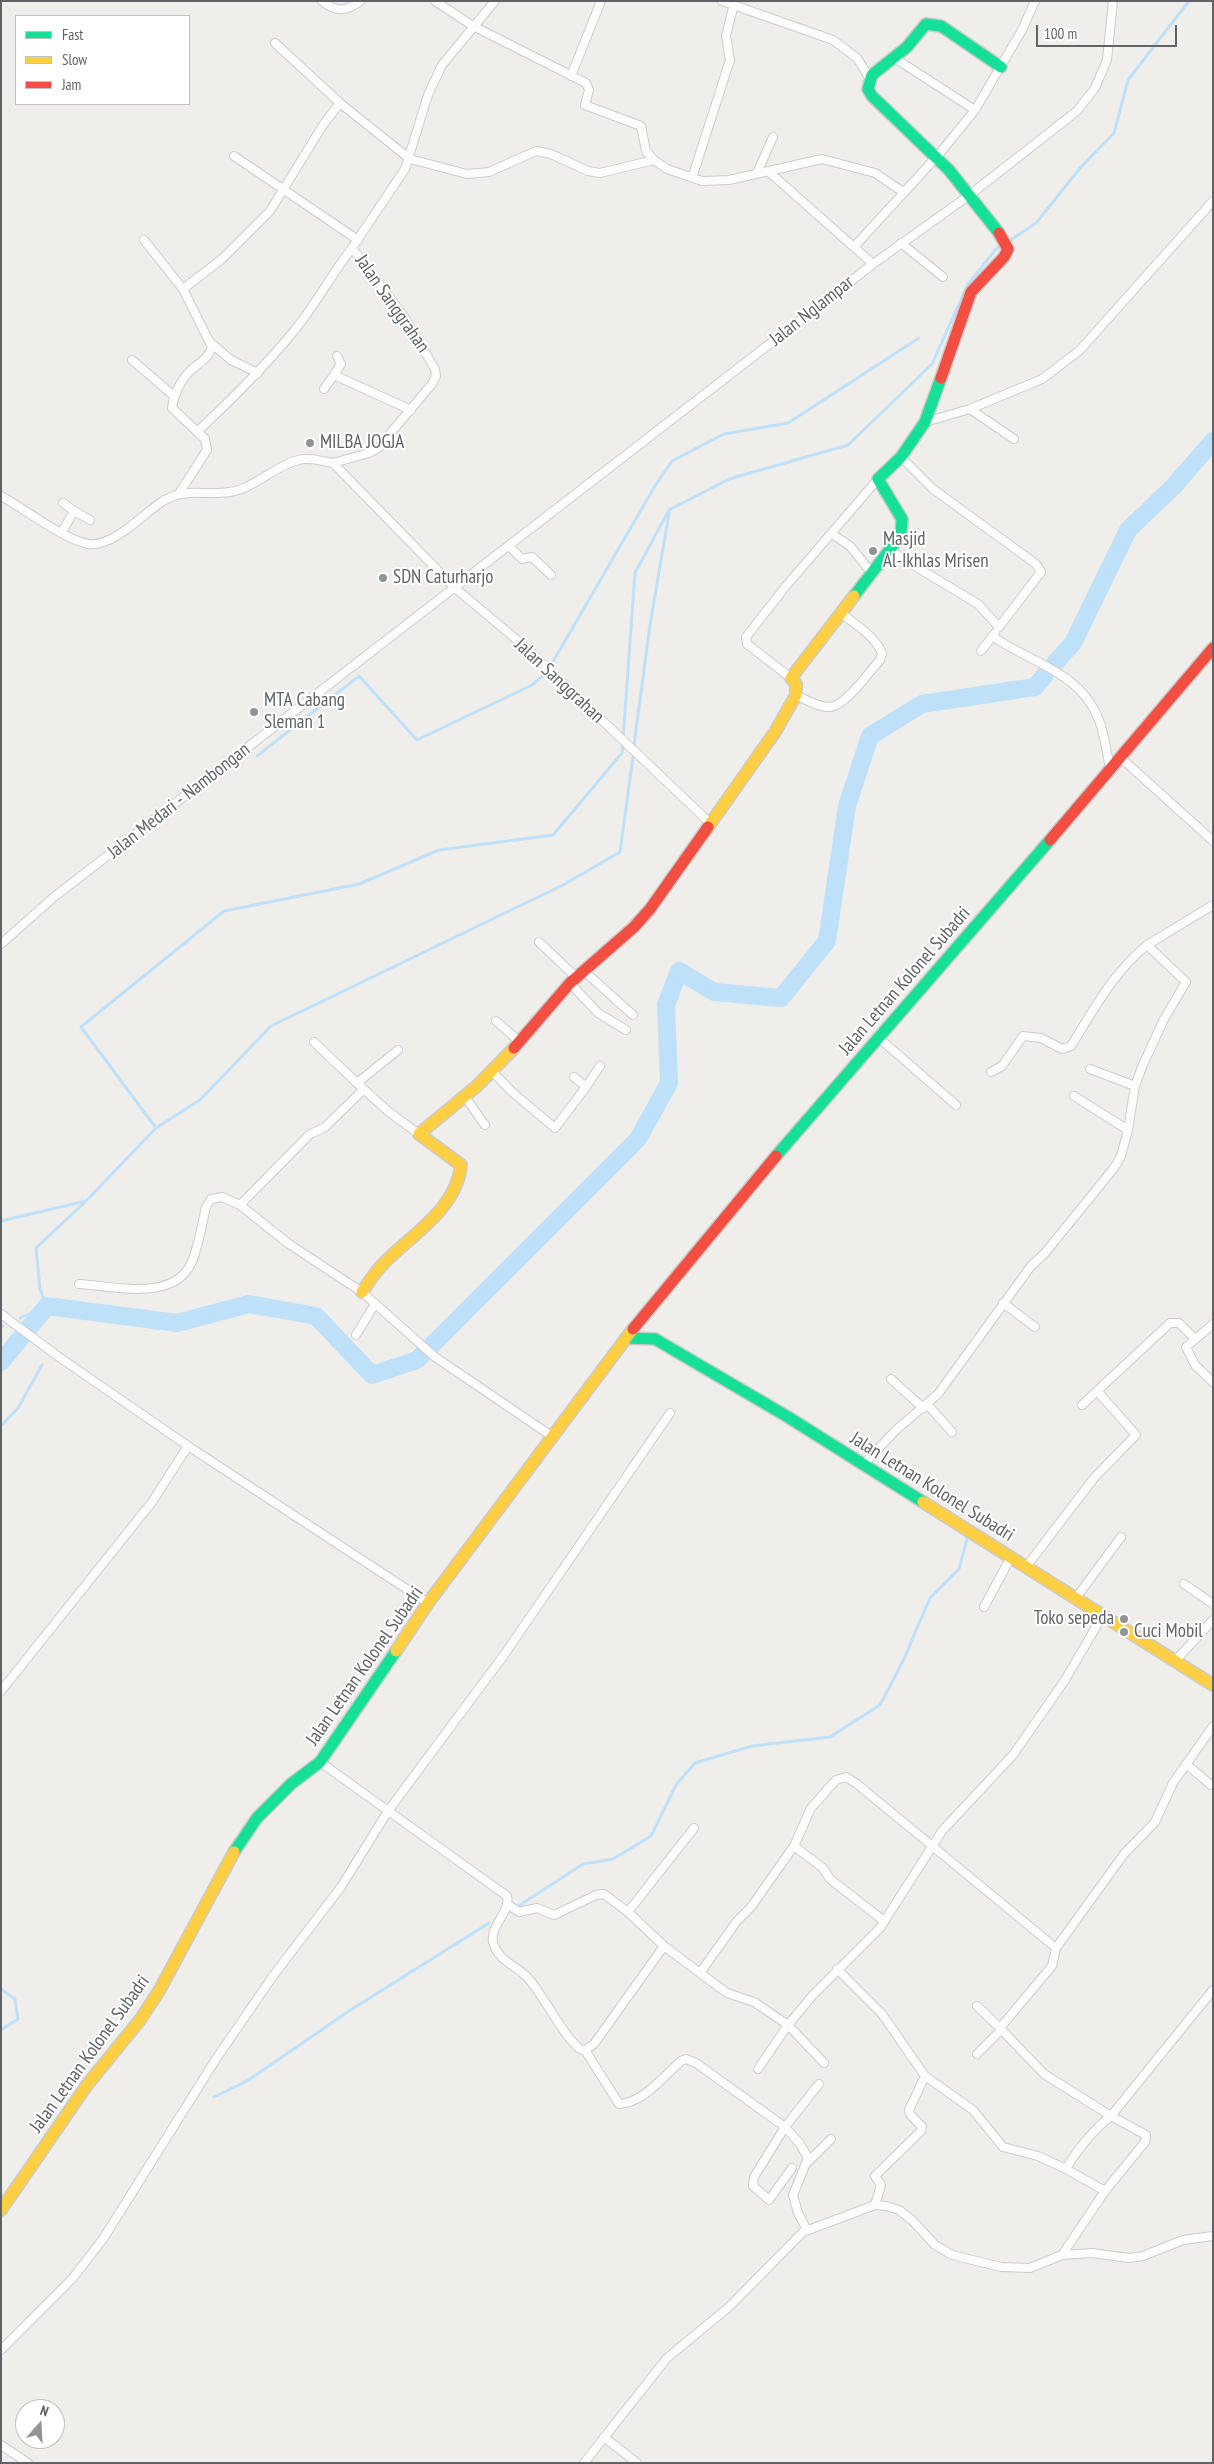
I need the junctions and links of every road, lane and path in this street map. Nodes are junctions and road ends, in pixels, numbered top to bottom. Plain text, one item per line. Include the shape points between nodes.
1 (322, 1) edge
2 (360, 1) edge
3 (434, 1) edge
4 (495, 1) edge
5 (601, 1) edge
6 (722, 1) edge
7 (1035, 1) edge
8 (1114, 1) edge
9 (734, 4) junction
10 (473, 26) junction
11 (275, 43) dead end
12 (893, 57) junction
13 (1001, 67) junction
14 (571, 76) junction
15 (870, 79) junction
16 (340, 103) junction
17 (975, 110) junction
18 (773, 137) dead end
19 (234, 156) dead end
20 (937, 156) junction
21 (410, 159) junction
22 (654, 160) junction
23 (768, 171) junction
24 (757, 173) junction
25 (692, 178) junction
26 (283, 189) junction
27 (903, 192) junction
28 (971, 194) junction
29 (1213, 201) edge
30 (144, 240) dead end
31 (358, 240) junction
32 (902, 243) junction
33 (854, 247) junction
34 (352, 248) junction
35 (873, 264) junction
36 (943, 277) dead end
37 (183, 289) junction
38 (211, 343) junction
39 (337, 356) dead end
40 (132, 360) dead end
41 (258, 373) junction
42 (334, 375) junction
43 (324, 389) dead end
44 (174, 396) junction
45 (970, 409) junction
46 (411, 410) junction
47 (925, 422) junction
48 (197, 432) junction
49 (1014, 439) dead end
50 (901, 457) junction
51 (333, 463) junction
52 (878, 479) junction
53 (180, 492) junction
54 (1, 496) edge
55 (63, 503) dead end
56 (74, 511) junction
57 (90, 520) dead end
58 (62, 532) junction
59 (832, 534) junction
60 (509, 546) junction
61 (890, 551) junction
62 (871, 572) junction
63 (551, 574) dead end
64 (455, 588) junction
65 (841, 613) junction
66 (998, 628) junction
67 (992, 636) junction
68 (1213, 648) edge
69 (981, 651) dead end
70 (791, 678) junction
71 (796, 696) junction
72 (1120, 757) junction
73 (1110, 768) junction
74 (710, 823) junction
75 (1213, 841) edge
76 (1213, 905) edge
77 (540, 942) dead end
78 (1, 944) edge
79 (1147, 945) junction
80 (577, 978) junction
81 (633, 1015) dead end
82 (496, 1021) dead end
83 (626, 1030) dead end
84 (879, 1038) junction
85 (314, 1042) dead end
86 (520, 1042) junction
87 (398, 1050) dead end
88 (600, 1066) dead end
89 (1090, 1069) dead end
90 (492, 1072) junction
91 (991, 1072) dead end
92 (574, 1076) dead end
93 (357, 1083) junction
94 (1135, 1086) junction
95 (586, 1087) junction
96 (363, 1090) junction
97 (465, 1096) junction
98 (1074, 1096) dead end
99 (956, 1105) dead end
100 (485, 1125) dead end
101 (1128, 1130) junction
102 (419, 1134) junction
103 (240, 1204) junction
104 (79, 1284) dead end
105 (362, 1292) junction
106 (375, 1304) junction
107 (1003, 1304) junction
108 (1, 1314) edge
109 (639, 1321) junction
110 (1213, 1324) edge
111 (1035, 1327) dead end
112 (356, 1335) dead end
113 (626, 1338) junction
114 (655, 1339) junction
115 (1195, 1339) junction
116 (891, 1378) dead end
117 (1213, 1382) edge
118 (1098, 1392) junction
119 (1082, 1405) dead end
120 (925, 1406) junction
121 (670, 1413) dead end
122 (952, 1432) dead end
123 (553, 1437) junction
124 (188, 1446) junction
125 (864, 1464) junction
126 (1121, 1537) dead end
127 (1011, 1557) junction
128 (1026, 1567) junction
129 (1184, 1584) dead end
130 (1076, 1598) junction
131 (428, 1603) junction
132 (1213, 1604) edge
133 (984, 1607) dead end
134 (1103, 1615) junction
135 (1213, 1620) edge
136 (1176, 1660) junction
137 (1213, 1685) edge
138 (1, 1691) edge
139 (1213, 1726) edge
140 (320, 1762) junction
141 (1186, 1764) junction
142 (1211, 1785) dead end
143 (388, 1811) junction
144 (694, 1828) dead end
145 (934, 1844) junction
146 (794, 1846) junction
147 (507, 1904) junction
148 (628, 1912) junction
149 (884, 1922) junction
150 (664, 1946) junction
151 (1056, 1948) junction
152 (837, 1969) junction
153 (700, 1973) junction
154 (1213, 1990) edge
155 (977, 2006) dead end
156 (788, 2025) junction
157 (1001, 2029) junction
158 (585, 2050) junction
159 (977, 2054) dead end
160 (824, 2063) dead end
161 (758, 2069) dead end
162 (924, 2076) junction
163 (818, 2084) dead end
164 (1111, 2116) junction
165 (785, 2127) junction
166 (830, 2138) dead end
167 (808, 2162) junction
168 (792, 2168) dead end
169 (1066, 2170) junction
170 (1105, 2191) junction
171 (875, 2206) junction
172 (1, 2210) edge
173 (807, 2230) junction
174 (1213, 2236) edge
175 (1062, 2254) junction
176 (1, 2350) edge
177 (604, 2438) junction
178 (1, 2445) edge
179 (28, 2463) edge
180 (584, 2463) edge
181 (637, 2463) edge

1 - 2 street via 337,10 346,10
3 - 10 street
4 - 10 street, Jalan Sanggrahan
5 - 14 street
6 - 9 street
7 - 13 street
8 - 28 street, Jalan Nglampar via 1107,60 1095,88 1077,111
9 - 15 street via 833,40 856,58
9 - 25 street via 726,36 730,60
10 - 14 street
10 - 21 street, Jalan Sanggrahan via 442,65 416,126
11 - 16 street
12 - 13 main road via 912,42 926,24 932,23
12 - 15 main road
12 - 17 street
13 - 17 street
14 - 22 street via 588,87 584,103 588,107 641,126 646,151
15 - 20 main road via 868,89 872,96
16 - 21 street
16 - 26 street
17 - 20 street
18 - 24 street
19 - 26 street
20 - 27 street
20 - 28 main road
21 - 22 street via 473,175 497,169 536,151 600,173
21 - 31 street, Jalan Sanggrahan
22 - 25 street via 667,169
23 - 24 street
23 - 27 street via 830,160 875,173
23 - 33 street
24 - 25 street via 712,182
26 - 31 street
26 - 37 street via 270,211 251,232
27 - 33 street
28 - 32 street, Jalan Nglampar
28 - 47 main road via 1004,240 1007,253 971,292
29 - 45 street via 1080,350 1042,379
30 - 37 street
31 - 34 street, Jalan Sanggrahan
32 - 35 street, Jalan Nglampar
32 - 36 street
33 - 35 street
34 - 41 street via 294,331
34 - 46 street, Jalan Sanggrahan via 405,318 435,369 432,384
35 - 60 street, Jalan Nglampar
37 - 38 street
38 - 41 street via 231,360
38 - 44 street via 208,355 184,377
39 - 42 street via 341,364
40 - 44 street
41 - 48 street
42 - 43 street
42 - 46 street
44 - 48 street via 172,408
45 - 47 street
45 - 49 street
46 - 51 street, Jalan Sanggrahan via 378,448
47 - 50 main road
48 - 53 street via 205,439 207,450
50 - 52 main road
50 - 66 street via 933,489 1041,569 1038,578
51 - 53 street via 299,460 235,491
51 - 64 street, Jalan Sanggrahan
52 - 59 street
52 - 61 main road via 902,519 901,535
53 - 58 street via 99,545 87,544
54 - 58 street
55 - 56 street
56 - 57 street
56 - 58 street
59 - 62 street via 850,546
59 - 70 street via 746,637 747,644
60 - 63 street via 522,559 532,557
60 - 64 street, Jalan Nglampar
61 - 62 main road
61 - 66 street via 978,604
62 - 65 main road
64 - 74 street, Jalan Sanggrahan via 523,645
64 - 78 street, Jalan Medari - Nambongan via 54,897
65 - 70 main road
65 - 71 street via 881,649 880,660 838,705 815,704
66 - 67 street
67 - 69 street
67 - 73 street via 1026,658 1062,675 1081,691 1101,726
68 - 72 main road, Jalan Letnan Kolonel Subadri
70 - 71 main road via 796,684
71 - 74 main road via 775,732
72 - 73 main road, Jalan Letnan Kolonel Subadri
72 - 75 street
73 - 84 main road, Jalan Letnan Kolonel Subadri
74 - 80 main road via 650,909
76 - 79 street
77 - 80 street
79 - 91 street via 1128,960 1110,983 1071,1046 1062,1049 1041,1038 1023,1036 1002,1066
79 - 94 street via 1186,982 1151,1044
80 - 81 street
80 - 83 street via 598,1012
80 - 86 main road
82 - 86 street
84 - 99 street
84 - 109 main road, Jalan Letnan Kolonel Subadri via 744,1193
85 - 93 street
86 - 90 main road
87 - 93 street
88 - 95 street
89 - 94 street
90 - 95 street via 555,1128
90 - 97 main road
92 - 95 street
93 - 96 street
94 - 101 street
96 - 102 street
96 - 103 street via 324,1128 314,1130
97 - 100 street
97 - 102 main road
98 - 101 street
101 - 107 street via 1114,1168
102 - 105 main road via 461,1165 462,1173 452,1195 385,1262
103 - 104 street via 222,1197 210,1199 193,1260 177,1282 159,1289
103 - 105 street via 289,1244
105 - 106 street
106 - 112 street
106 - 123 street via 435,1357
107 - 111 street
107 - 120 street via 938,1394
108 - 124 street
109 - 113 main road, Jalan Letnan Kolonel Subadri
109 - 114 main road
110 - 115 street
113 - 114 main road, Jalan Letnan Kolonel Subadri
113 - 123 main road, Jalan Letnan Kolonel Subadri
114 - 125 main road, Jalan Letnan Kolonel Subadri
115 - 117 street via 1186,1347 1187,1352
115 - 118 street via 1179,1323 1170,1323
116 - 120 street
118 - 119 street
118 - 128 street via 1136,1435 1084,1491
120 - 122 street
120 - 125 street via 896,1430
121 - 143 street via 504,1655
123 - 131 main road, Jalan Letnan Kolonel Subadri
124 - 131 street
124 - 138 street via 152,1502
125 - 127 main road, Jalan Letnan Kolonel Subadri
126 - 130 street
127 - 128 main road, Jalan Letnan Kolonel Subadri
127 - 133 street
128 - 130 main road, Jalan Letnan Kolonel Subadri
129 - 132 street
130 - 134 main road, Jalan Letnan Kolonel Subadri
131 - 140 main road, Jalan Letnan Kolonel Subadri
134 - 136 main road, Jalan Letnan Kolonel Subadri
134 - 145 street via 1065,1680 1018,1748 966,1803
135 - 136 street
136 - 137 main road, Jalan Letnan Kolonel Subadri
139 - 141 street
140 - 143 street
140 - 172 main road, Jalan Letnan Kolonel Subadri via 291,1784 257,1818 238,1845 159,1991 140,2020 87,2085
141 - 142 street
141 - 151 street via 1154,1822 1124,1854
143 - 147 street via 506,1896
143 - 176 street via 340,1887 216,2059 103,2240 72,2279
144 - 148 street
145 - 146 street via 846,1777 829,1786 811,1808
145 - 149 street
145 - 151 street
146 - 149 street
146 - 153 street via 752,1907 737,1921
147 - 148 street via 519,1912 537,1908 551,1915 604,1894
147 - 158 street via 493,1934 494,1943 501,1956 530,1980 577,2046
148 - 150 street
149 - 152 street
150 - 153 street
150 - 158 street via 594,2044
151 - 157 street via 1052,1966
152 - 156 street
152 - 162 street via 882,2014
153 - 156 street via 727,1993 754,2002
154 - 164 street
155 - 157 street
156 - 160 street
156 - 161 street
157 - 159 street
157 - 164 street via 1044,2074
158 - 165 street via 619,2104 629,2103 652,2088 686,2059
162 - 169 street via 973,2110 1003,2147 1038,2156
162 - 171 street via 909,2110 921,2130 875,2176 881,2185
163 - 165 street
164 - 169 street via 1072,2158
164 - 170 street via 1143,2133 1146,2138
165 - 167 street via 800,2144
165 - 168 street via 754,2177 753,2186 769,2200
166 - 167 street
167 - 173 street via 793,2195
169 - 170 street
170 - 175 street
171 - 173 street
171 - 175 street via 899,2210 935,2245 967,2259 1020,2269
173 - 177 street via 799,2234 719,2316 666,2358
174 - 175 street via 1183,2240 1144,2256 1129,2258 1092,2253
177 - 180 street
177 - 181 street
178 - 179 street

